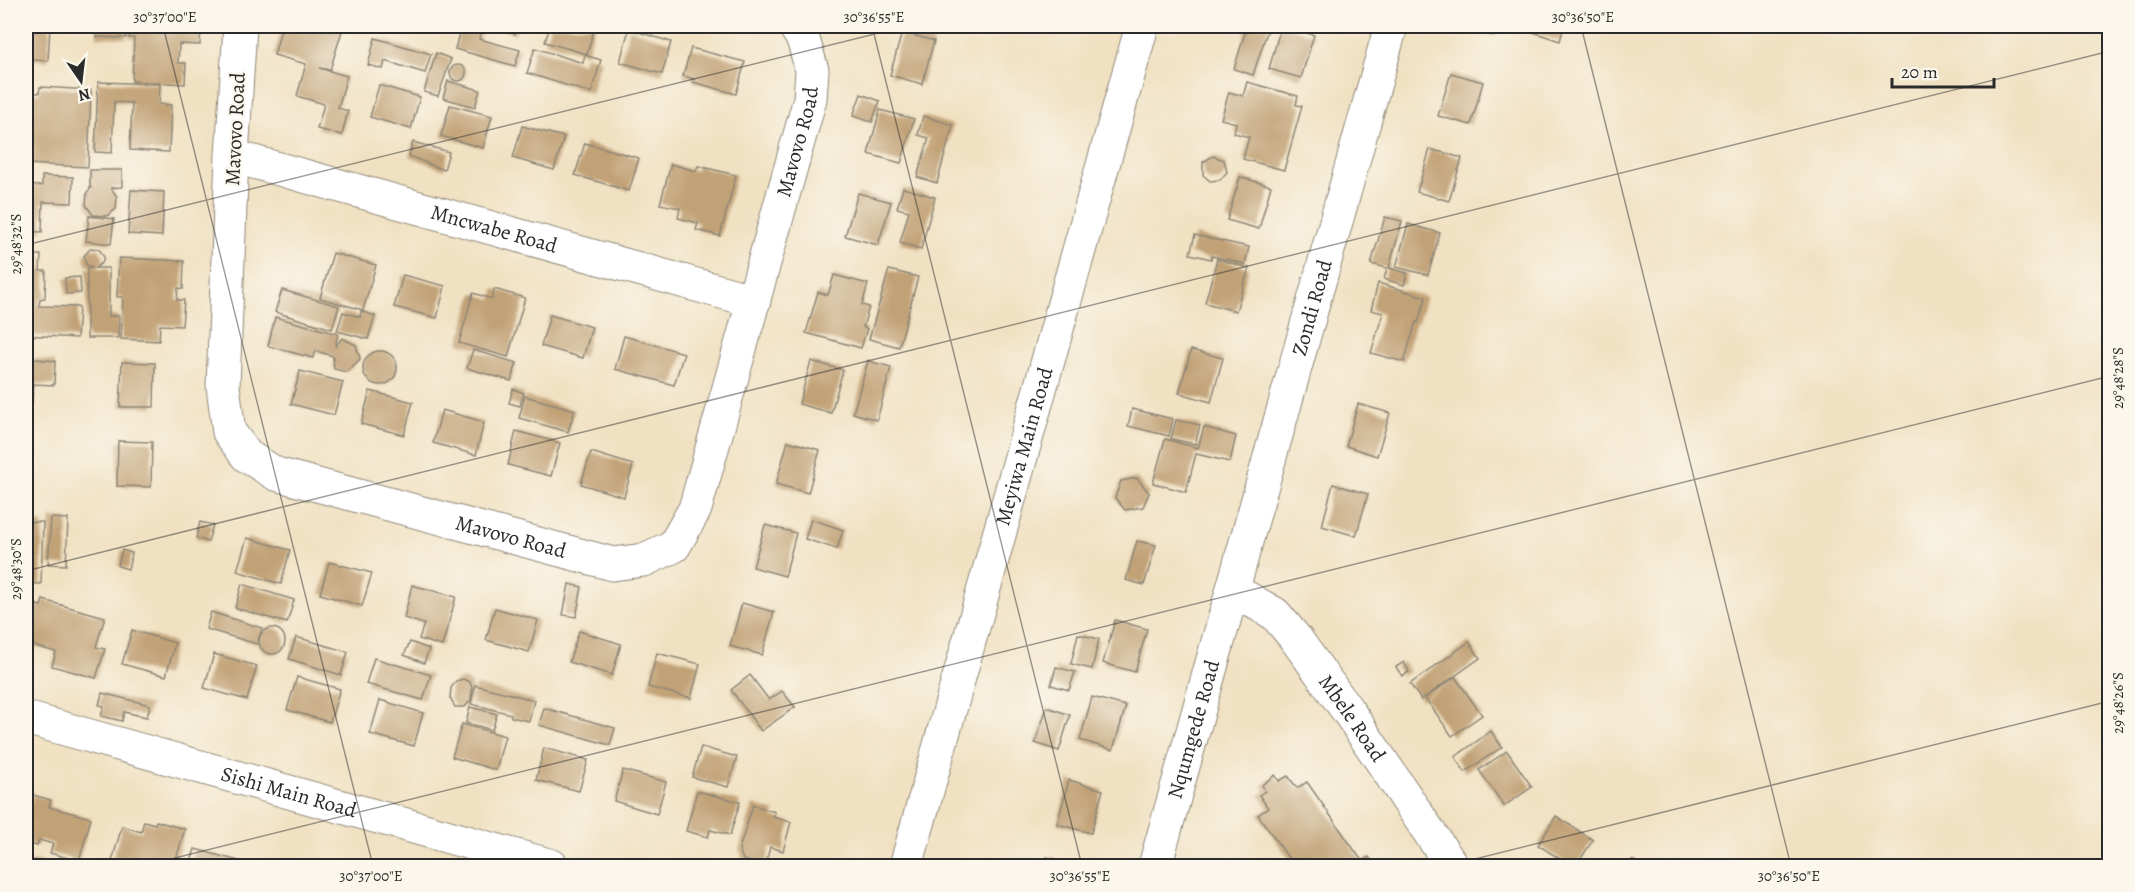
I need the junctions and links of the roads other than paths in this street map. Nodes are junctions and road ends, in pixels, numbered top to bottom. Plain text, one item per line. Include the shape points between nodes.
1 (240, 26) edge
2 (795, 26) edge
3 (1142, 26) edge
4 (1391, 26) edge
5 (232, 156) junction
6 (754, 301) junction
7 (1233, 590) junction
8 (26, 718) edge
9 (552, 867) edge
10 (906, 867) edge
11 (1155, 867) edge
12 (1452, 867) edge

1 - 5 street, Mavovo Road
2 - 6 street, Mavovo Road via 812,70 810,99
3 - 10 street, Meyiwa Main Road
4 - 7 street, Zondi Road
5 - 6 street, Mncwabe Road
5 - 6 street, Mavovo Road via 223,386 229,432 247,456 276,474 613,564 644,561 674,546 695,509
7 - 11 street, Nqumgede Road
7 - 12 street, Mbele Road via 1275,614 1296,639
8 - 9 street, Sishi Main Road

